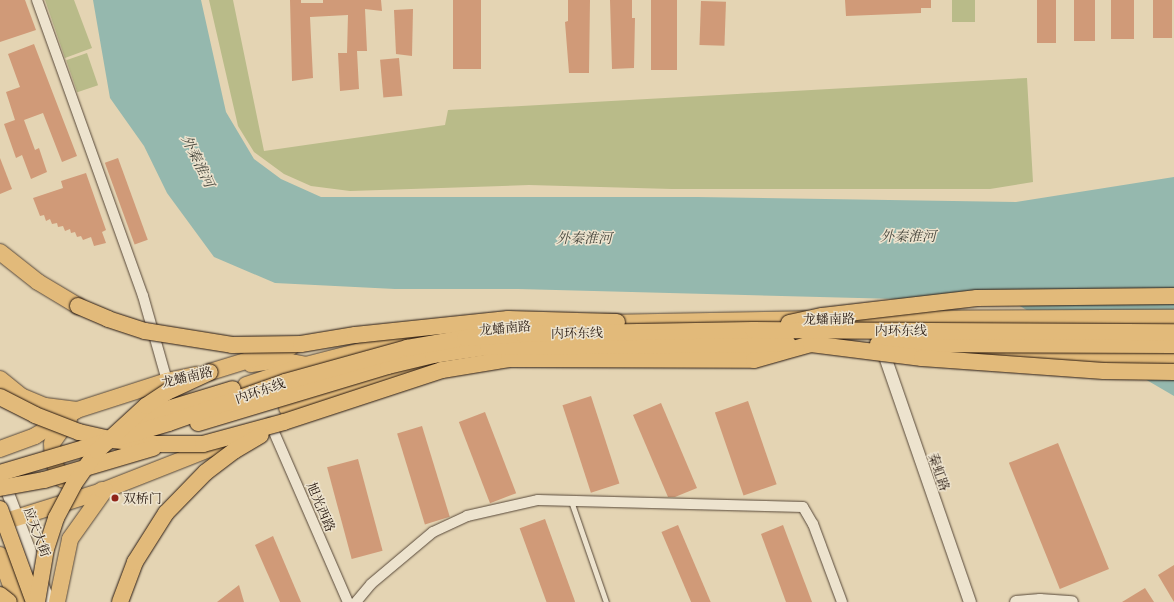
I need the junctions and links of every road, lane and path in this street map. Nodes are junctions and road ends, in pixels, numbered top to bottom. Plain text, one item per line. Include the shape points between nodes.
1 (37, 0) edge
2 (0, 252) edge
3 (1174, 296) edge
4 (882, 318) junction
5 (1174, 318) edge
6 (678, 330) junction
7 (754, 330) junction
8 (1174, 332) edge
9 (301, 344) junction
10 (811, 344) junction
11 (1174, 345) edge
12 (883, 351) junction
13 (1174, 357) edge
14 (306, 365) junction
15 (1174, 372) edge
16 (0, 379) edge
17 (167, 381) junction
18 (356, 389) junction
19 (0, 397) edge
20 (77, 410) junction
21 (280, 418) junction
22 (0, 448) edge
23 (0, 466) edge
24 (0, 472) edge
25 (0, 483) edge
26 (0, 488) edge
27 (106, 490) junction
28 (571, 501) junction
29 (0, 509) edge
30 (17, 517) junction
31 (0, 523) edge
32 (0, 555) edge
33 (5, 599) edge
34 (35, 602) edge
35 (49, 602) edge
36 (57, 602) edge
37 (120, 602) edge
38 (348, 602) edge
39 (356, 602) edge
40 (606, 602) edge
41 (842, 602) edge
42 (970, 602) edge
43 (1016, 602) edge
44 (1072, 602) edge

1 - 17 street via 143,296
2 - 9 main road, bridge via 38,282 78,306 108,320 145,331 232,345
3 - 7 main road, bridge via 977,298 822,316
4 - 5 main road, 龙蟠南路
4 - 12 main road
4 - 14 main road, 龙蟠南路 via 502,326 403,340
6 - 7 main road, 内环东线, bridge
6 - 9 main road, bridge via 616,321 508,319 356,335
6 - 24 main road, 内环东线, bridge via 473,337 407,348 285,382 169,423
7 - 8 main road, 内环东线, bridge
9 - 34 main road, bridge via 210,372 167,392 124,424 97,451 74,484 56,518 44,555
10 - 11 main road, 内环东线, bridge
10 - 15 main road, bridge via 953,361 1104,371
10 - 21 main road, bridge via 754,360 509,359 442,370
10 - 25 main road, 内环东线, bridge via 488,347 433,355 344,378
12 - 13 main road, 龙蟠南路
12 - 18 main road, 龙蟠南路 via 607,350 477,356 420,368
12 - 42 street, 秦虹路
14 - 17 main road, 龙蟠南路 via 281,360
14 - 23 main road, bridge via 111,427
16 - 20 main road via 21,396 45,406
17 - 20 main road, 龙蟠南路
18 - 21 main road
18 - 21 main road, 龙蟠南路
19 - 21 main road, bridge via 35,415 79,432 113,440 151,444 203,444
20 - 22 main road, 龙蟠南路 via 35,436
20 - 27 main road via 52,444 53,461 62,478 79,487
21 - 26 main road, bridge via 44,480
21 - 27 main road, 龙蟠南路 via 183,461
21 - 37 main road, bridge via 211,468 166,513 135,562
21 - 38 street, 旭光西路
24 - 30 street, 应天大街
27 - 30 main road, 龙蟠南路
27 - 36 main road via 70,539
28 - 39 street via 538,500 467,516 433,532 371,584
28 - 40 lane
28 - 41 street via 803,507 813,524
29 - 34 main road, bridge
30 - 31 main road, 龙蟠南路
30 - 35 street, 应天大街
32 - 33 main road
43 - 44 street

